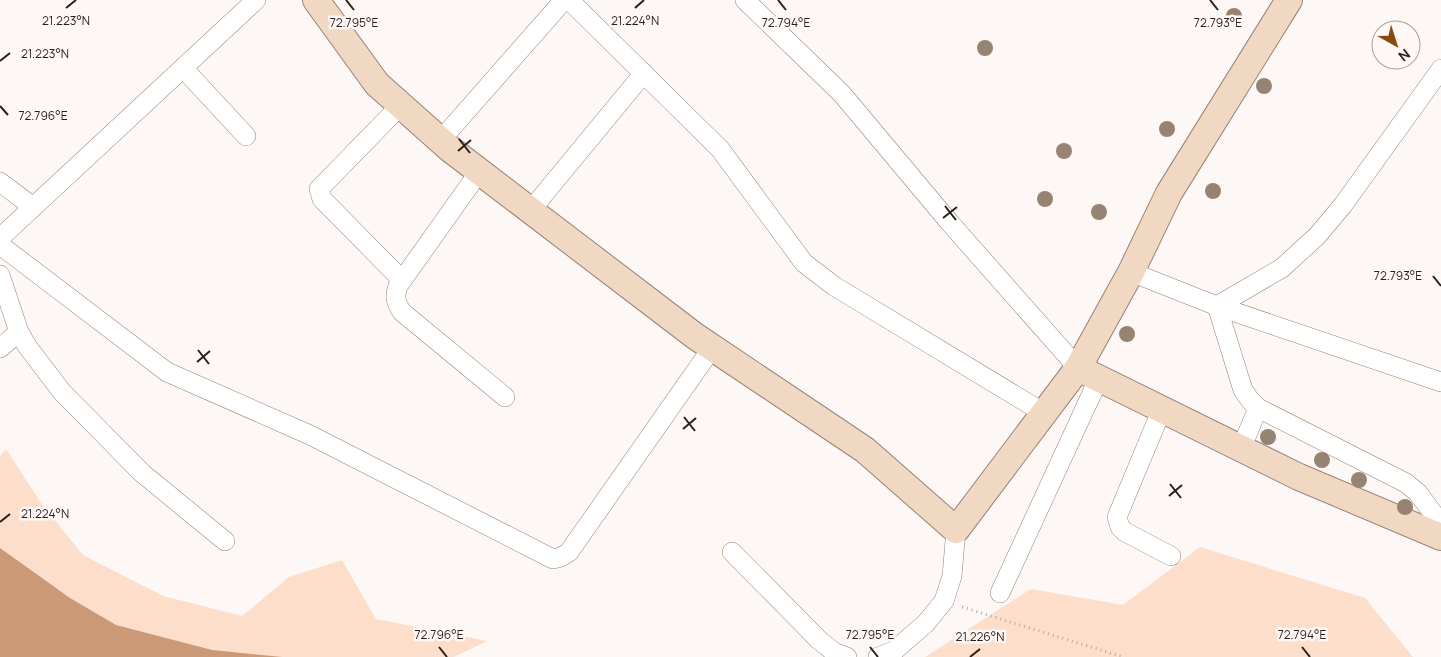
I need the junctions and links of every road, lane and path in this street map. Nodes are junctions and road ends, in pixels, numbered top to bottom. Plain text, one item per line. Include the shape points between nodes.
1 (256, 0) edge
2 (316, 0) edge
3 (564, 0) edge
4 (569, 0) edge
5 (745, 0) edge
6 (1289, 0) edge
7 (183, 68) junction
8 (1441, 69) edge
9 (644, 73) junction
10 (401, 105) junction
11 (246, 136) dead end
12 (440, 141) junction
13 (479, 172) junction
14 (0, 182) edge
15 (33, 207) junction
16 (530, 211) junction
17 (0, 238) edge
18 (0, 245) edge
19 (1131, 272) junction
20 (0, 275) edge
21 (402, 280) junction
22 (1217, 306) junction
23 (19, 332) junction
24 (0, 348) edge
25 (712, 348) junction
26 (1088, 373) junction
27 (1441, 382) edge
28 (506, 397) dead end
29 (1258, 408) junction
30 (1162, 409) junction
31 (1044, 413) junction
32 (1241, 449) junction
33 (1441, 524) edge
34 (956, 530) junction
35 (1441, 537) edge
36 (225, 541) dead end
37 (732, 552) dead end
38 (1172, 556) dead end
39 (1000, 594) dead end
40 (944, 601) junction
41 (847, 657) edge
42 (878, 657) edge
43 (1123, 657) edge

1 - 7 street
2 - 10 street via 377,84
3 - 12 street
4 - 9 street
5 - 26 street via 842,94 950,223
6 - 19 street via 1169,193
7 - 11 street
7 - 15 street
8 - 22 street via 1317,236 1282,268
9 - 16 street
9 - 31 street via 720,149 804,263 834,286
10 - 12 street
10 - 21 street via 319,188 322,199
12 - 13 street
13 - 16 street
13 - 21 street
14 - 15 street
15 - 17 street
16 - 25 street
18 - 25 street via 167,372 310,435 553,559 568,552
19 - 22 street
19 - 26 street
20 - 23 street
21 - 28 street via 395,296 402,312
22 - 27 street
22 - 29 street via 1243,390
23 - 24 street
23 - 36 street via 70,401 142,473
25 - 34 street via 865,450
26 - 30 street
26 - 31 street
26 - 39 street
29 - 32 street
29 - 33 street via 1406,483 1418,493
30 - 32 street
30 - 38 street via 1117,517 1125,532
31 - 34 street
32 - 35 street
34 - 40 street via 952,576
37 - 41 street via 819,640
40 - 42 street via 926,624 894,652
40 - 43 path

